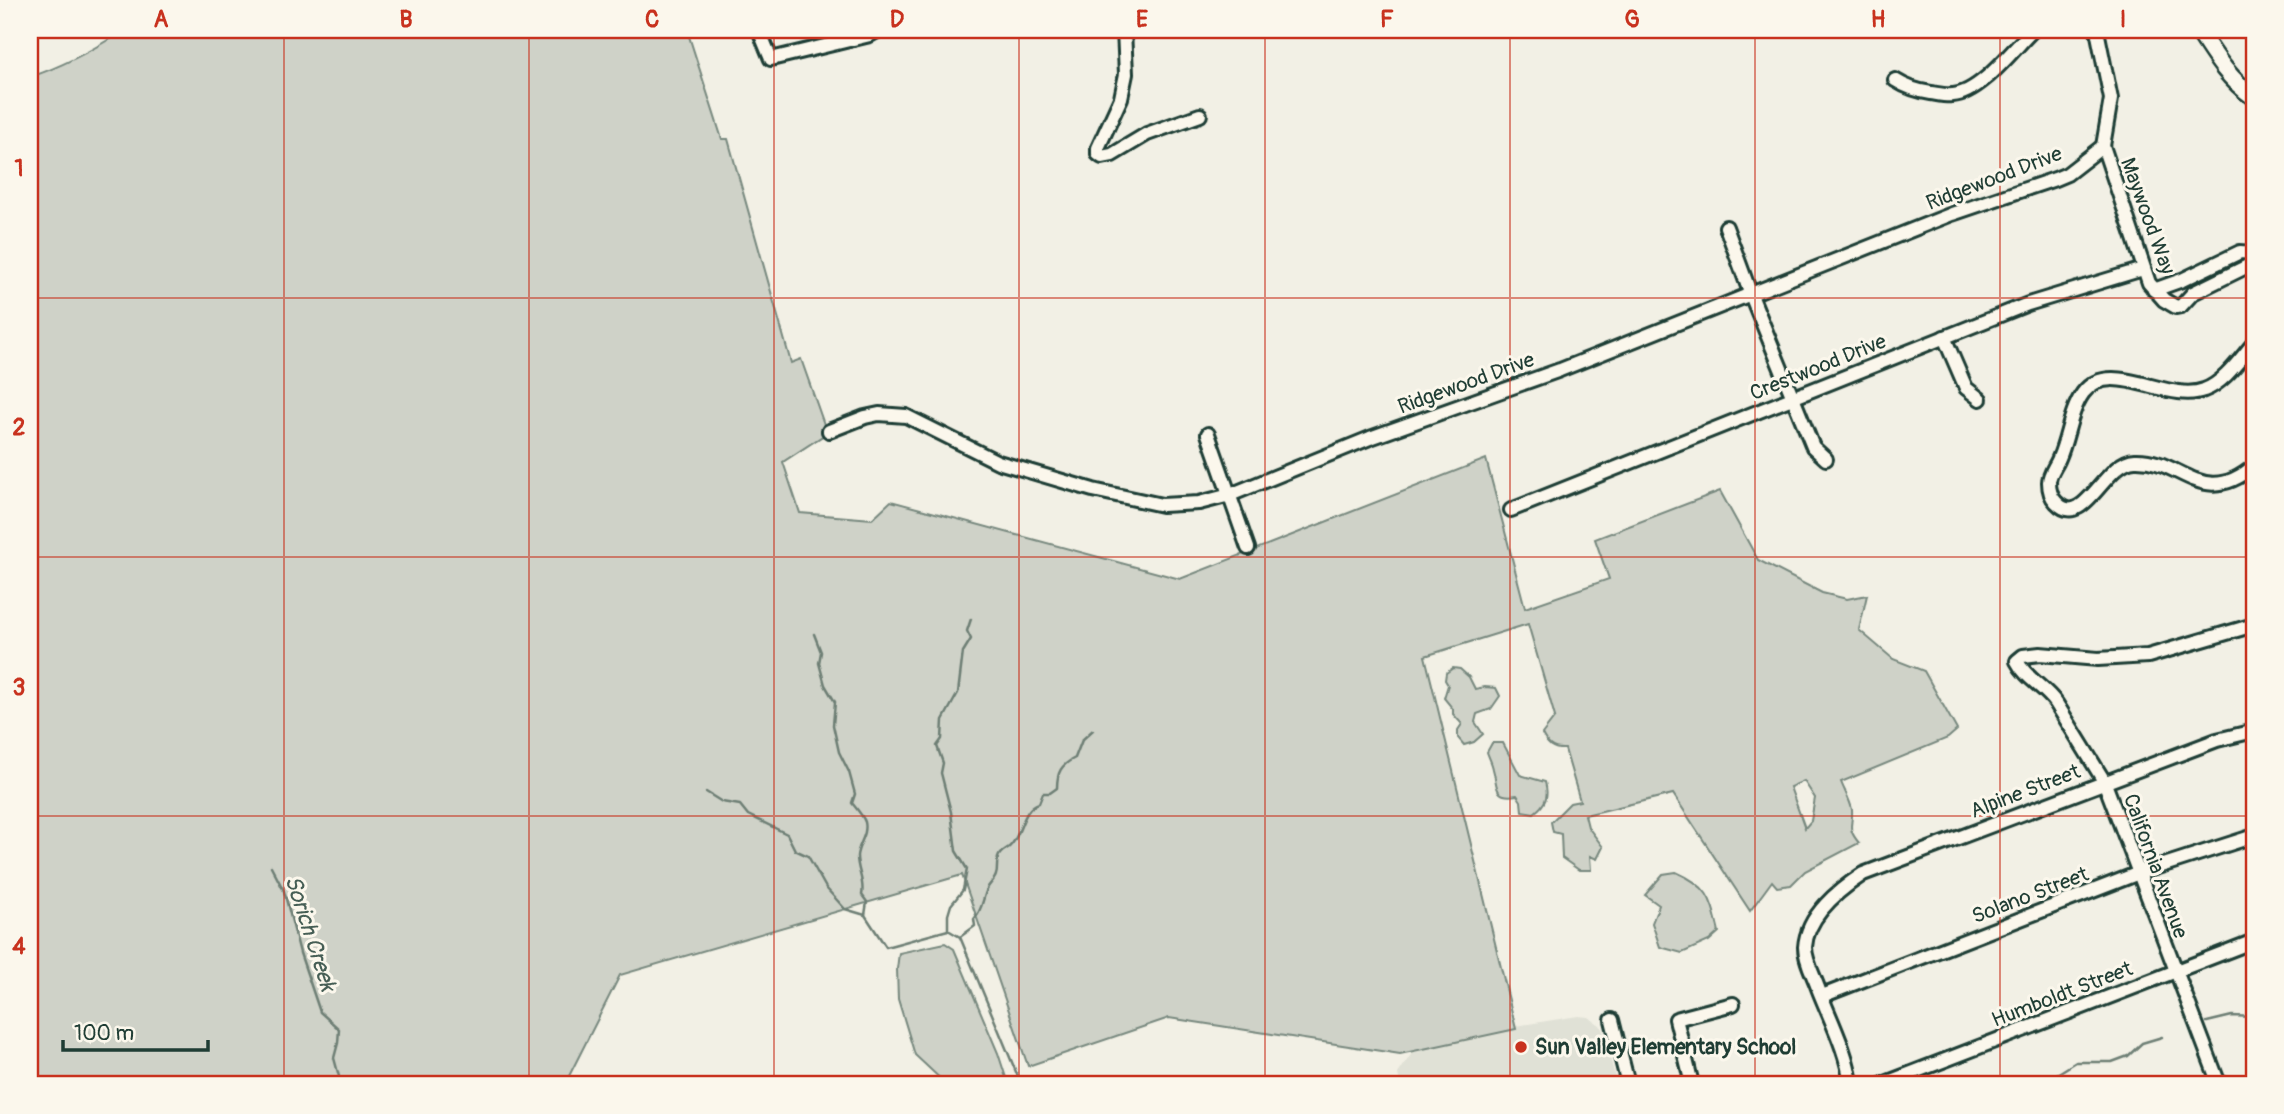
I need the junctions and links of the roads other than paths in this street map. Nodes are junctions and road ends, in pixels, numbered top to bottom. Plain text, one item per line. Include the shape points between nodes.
1 (759, 30) edge
2 (880, 30) edge
3 (1124, 30) edge
4 (2034, 30) edge
5 (2097, 30) edge
6 (2198, 30) edge
7 (1895, 80) dead end
8 (2254, 97) edge
9 (1200, 115) dead end
10 (2103, 146) junction
11 (1727, 227) dead end
12 (2254, 253) edge
13 (2254, 263) edge
14 (2143, 269) junction
15 (2154, 290) junction
16 (1751, 295) junction
17 (1944, 337) junction
18 (2254, 343) edge
19 (1793, 398) junction
20 (1980, 400) dead end
21 (829, 431) dead end
22 (1208, 435) dead end
23 (1826, 459) dead end
24 (2254, 466) edge
25 (1230, 495) junction
26 (1511, 510) dead end
27 (1248, 548) dead end
28 (2254, 625) edge
29 (2254, 731) edge
30 (2104, 781) junction
31 (2254, 836) edge
32 (2139, 873) junction
33 (2254, 942) edge
34 (2175, 971) junction
35 (1822, 996) junction
36 (1733, 1004) dead end
37 (1612, 1020) dead end
38 (1628, 1084) edge
39 (1692, 1084) edge
40 (1851, 1084) edge
41 (1883, 1084) edge
42 (2219, 1084) edge

1 - 2 street via 771,59
3 - 9 street via 1126,74 1121,99 1098,154 1112,155 1147,134
4 - 7 street via 1970,90 1938,94 1906,88
5 - 10 street, Maywood Way via 2111,99
6 - 8 street via 2239,87
10 - 14 street, Maywood Way
10 - 16 street, Ridgewood Drive via 2055,179 1952,214
11 - 16 street
12 - 15 street, Maywood Way via 2240,253
13 - 15 street, Maywood Way via 2193,293 2181,306
14 - 15 street, Maywood Way
14 - 17 street, Crestwood Drive via 2028,304
16 - 19 street
16 - 25 street, Ridgewood Drive
17 - 19 street, Crestwood Drive
17 - 20 street via 1966,388
18 - 24 street via 2216,384 2194,393 2117,379 2098,381 2083,393 2049,480 2058,504 2070,509 2092,496 2112,470 2135,460 2218,484
19 - 23 street via 1813,447
19 - 26 street, Crestwood Drive
21 - 25 street, Ridgewood Drive via 879,414 906,416 998,462 1093,490 1163,505
22 - 25 street
25 - 27 street
28 - 30 street, California Avenue via 2148,656 2108,659 2040,653 2017,661 2056,703
29 - 30 street, Alpine Street
30 - 32 street, California Avenue
30 - 35 street, Alpine Street via 1863,874 1836,893 1813,924 1805,950
31 - 32 street, Solano Street
32 - 34 street, California Avenue
32 - 35 street, Solano Street
33 - 34 street, Humboldt Street
34 - 41 street, Humboldt Street
34 - 42 street, California Avenue
35 - 40 street
36 - 39 street via 1676,1019
37 - 38 street

